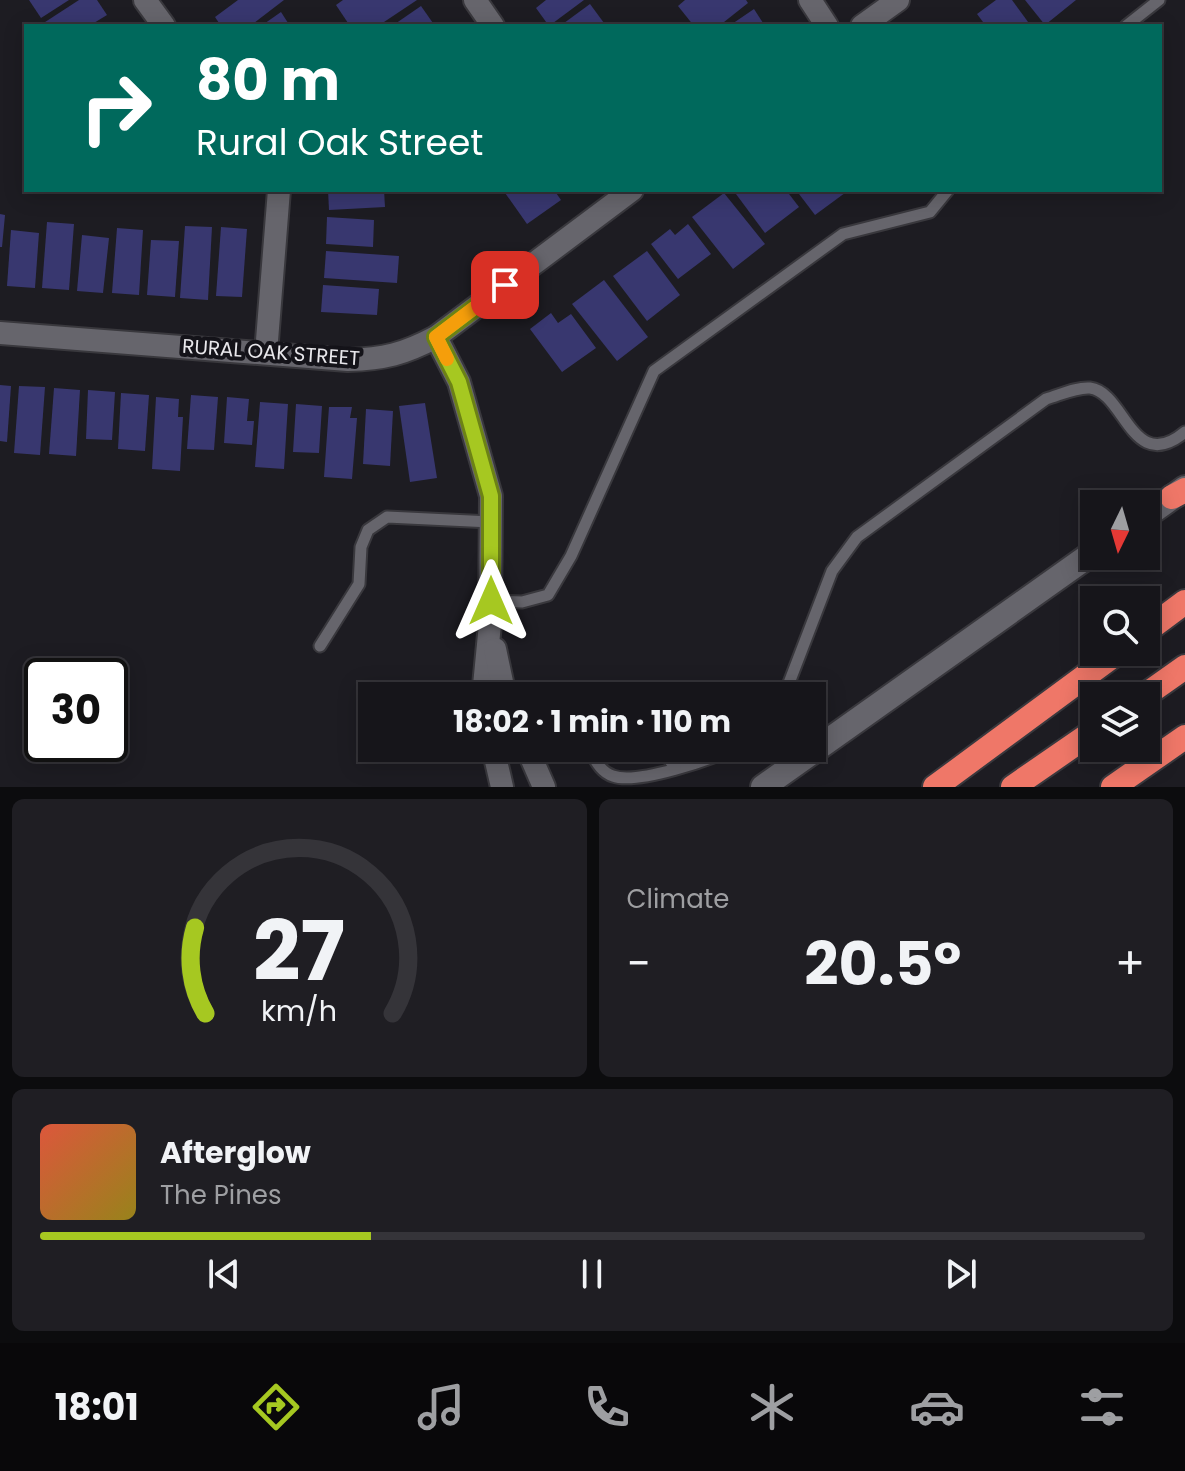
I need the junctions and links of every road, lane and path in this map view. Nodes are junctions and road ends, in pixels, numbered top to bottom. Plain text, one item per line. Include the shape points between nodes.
1 (145, 0) edge
2 (475, 0) edge
3 (810, 0) edge
4 (898, 0) edge
5 (1159, 0) edge
6 (163, 24) edge
7 (492, 24) edge
8 (826, 24) edge
9 (865, 24) edge
10 (1129, 24) edge
11 (279, 192) edge
12 (946, 192) edge
13 (622, 193) edge
14 (0, 333) edge
15 (436, 337) junction
16 (266, 353) junction
17 (1185, 432) edge
18 (1181, 492) edge
19 (1160, 506) edge
20 (491, 522) junction
21 (1080, 562) edge
22 (491, 601) junction
23 (1185, 602) edge
24 (1160, 621) edge
25 (490, 624) junction
26 (320, 646) dead end
27 (1099, 666) edge
28 (1185, 667) edge
29 (484, 682) edge
30 (502, 682) edge
31 (789, 682) edge
32 (1160, 685) edge
33 (1185, 737) edge
34 (1080, 741) edge
35 (496, 762) edge
36 (533, 762) edge
37 (596, 762) edge
38 (671, 762) edge
39 (705, 762) edge
40 (675, 768) junction
41 (502, 787) edge
42 (544, 787) edge
43 (763, 787) edge
44 (935, 787) edge
45 (1013, 787) edge
46 (1113, 787) edge

1 - 6 street
2 - 7 street
3 - 8 street
4 - 9 street
5 - 10 lane
11 - 16 street
12 - 22 lane via 930,212 843,234 654,371 571,556 548,595 522,602
13 - 15 street, RURAL OAK STREET
14 - 16 street, RURAL OAK STREET
15 - 16 street, RURAL OAK STREET via 381,359
15 - 20 street via 459,382 491,496
17 - 31 lane via 1175,441 1149,443 1091,388 1046,399 857,537 832,571
18 - 19 main road
20 - 22 street
20 - 26 lane via 387,517 368,530 361,547 359,584
21 - 43 main road
22 - 25 street
23 - 24 highway
25 - 29 street
25 - 30 street
27 - 44 highway
28 - 32 highway
33 - 46 highway
34 - 45 highway
35 - 41 street
36 - 42 street
37 - 40 lane via 614,777
38 - 40 lane
39 - 40 lane

